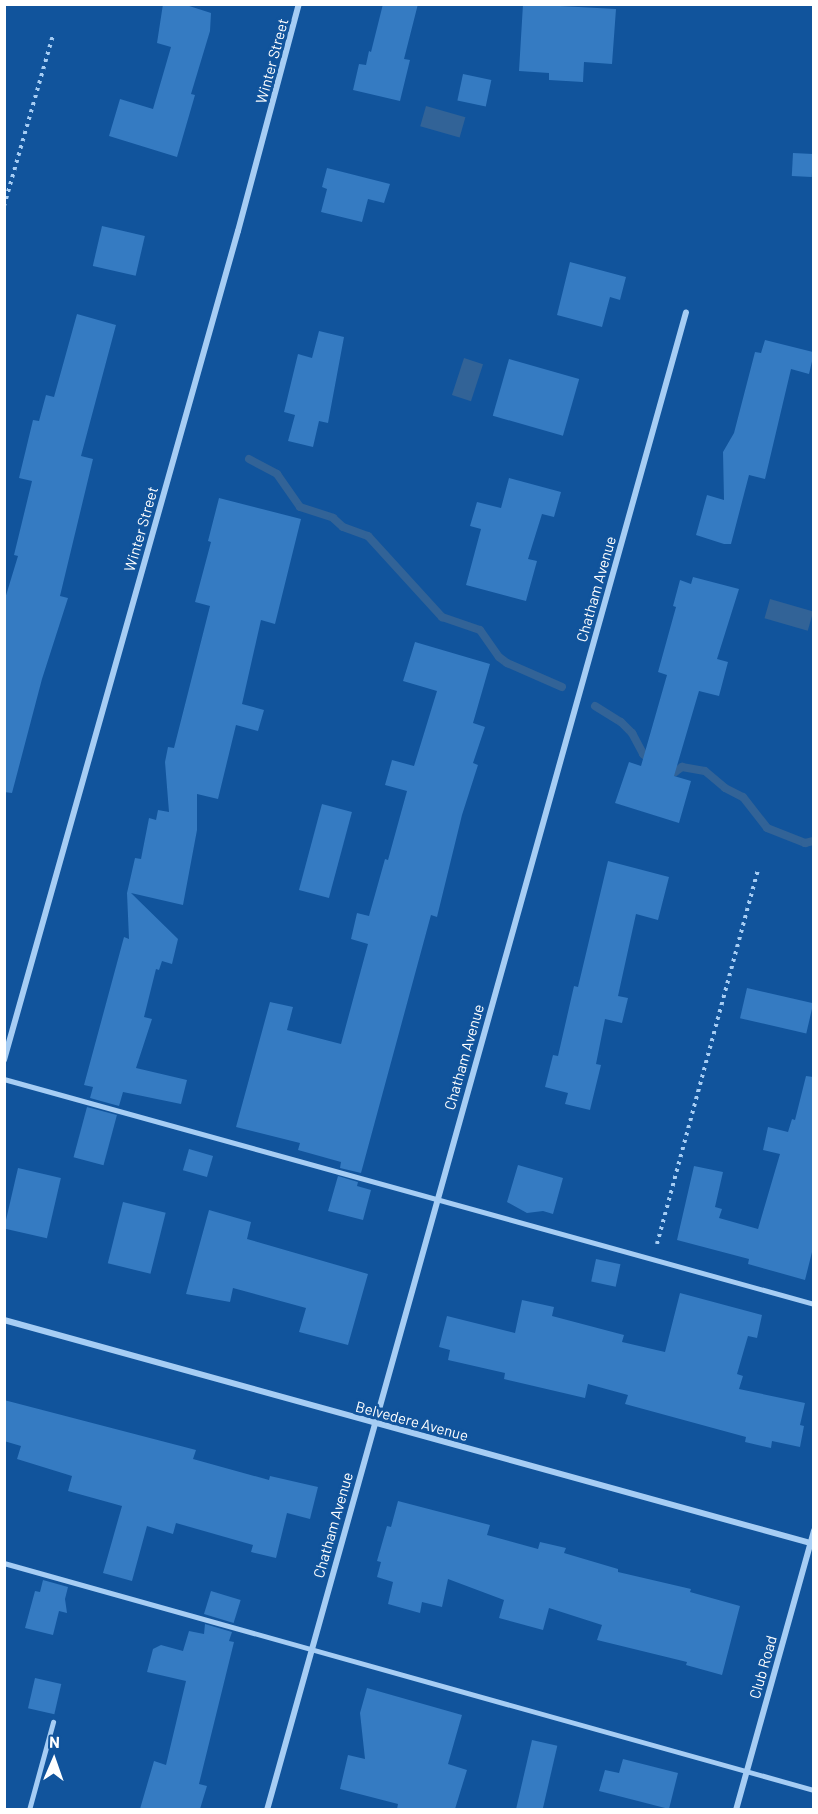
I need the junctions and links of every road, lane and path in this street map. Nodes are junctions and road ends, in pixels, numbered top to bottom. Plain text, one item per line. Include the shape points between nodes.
1 (299, 4) edge
2 (53, 35) dead end
3 (4, 206) edge
4 (686, 312) dead end
5 (758, 870) dead end
6 (4, 1060) edge
7 (4, 1079) edge
8 (438, 1199) junction
9 (653, 1259) junction
10 (813, 1304) edge
11 (4, 1320) edge
12 (374, 1424) junction
13 (813, 1531) edge
14 (812, 1544) edge
15 (4, 1563) edge
16 (311, 1649) junction
17 (53, 1722) dead end
18 (746, 1771) junction
19 (813, 1790) edge
20 (29, 1809) edge
21 (267, 1809) edge
22 (735, 1809) edge

1 - 6 street, Winter Street
2 - 3 path
4 - 8 street, Chatham Avenue
5 - 9 path
7 - 8 lane
8 - 9 lane
8 - 12 street, Chatham Avenue
9 - 10 lane
11 - 12 street, Belvedere Avenue
12 - 14 street, Belvedere Avenue
12 - 16 street, Chatham Avenue
13 - 14 street, Club Road
14 - 18 street, Club Road
15 - 16 lane
16 - 18 lane
16 - 21 street, Chatham Avenue
17 - 20 lane
18 - 19 lane
18 - 22 street, Club Road

